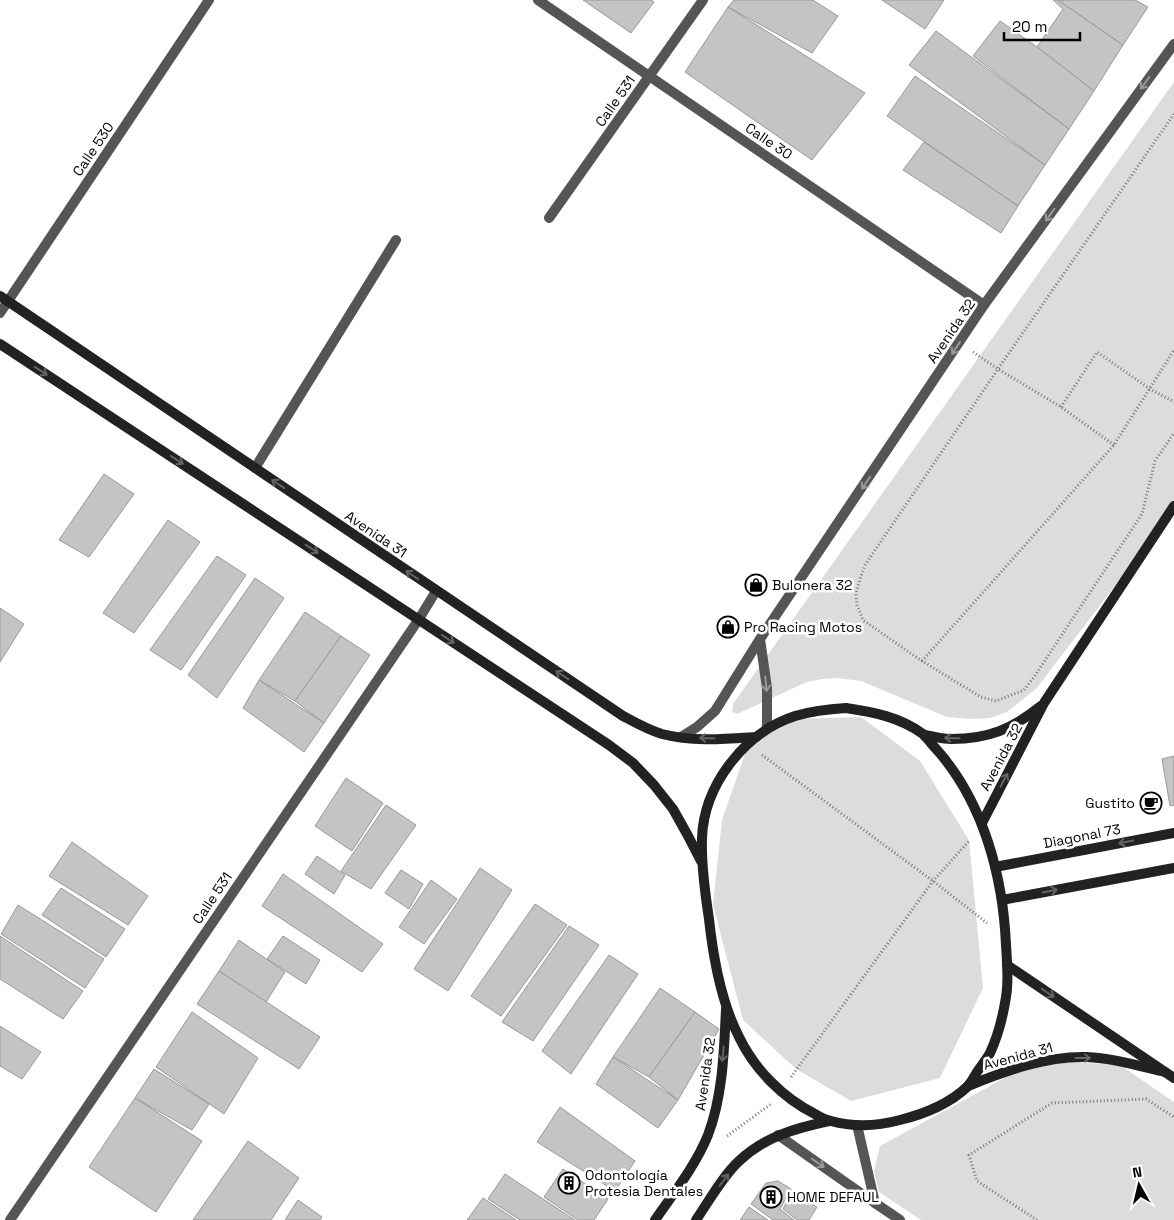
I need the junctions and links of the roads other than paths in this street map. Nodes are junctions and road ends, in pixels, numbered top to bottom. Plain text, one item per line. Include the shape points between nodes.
1 (209, 0) edge
2 (538, 0) edge
3 (703, 0) edge
4 (1174, 44) edge
5 (649, 76) junction
6 (549, 218) dead end
7 (396, 240) dead end
8 (4, 299) edge
9 (984, 305) junction
10 (0, 313) edge
11 (0, 344) edge
12 (255, 468) junction
13 (1174, 506) edge
14 (436, 591) junction
15 (419, 619) junction
16 (760, 639) junction
17 (1044, 703) junction
18 (767, 729) junction
19 (924, 735) junction
20 (681, 737) junction
21 (756, 737) junction
22 (982, 823) junction
23 (1174, 833) edge
24 (702, 865) junction
25 (995, 867) junction
26 (1174, 868) edge
27 (1002, 900) junction
28 (1007, 965) junction
29 (726, 1006) junction
30 (1165, 1072) junction
31 (1174, 1078) edge
32 (968, 1086) junction
33 (829, 1121) junction
34 (857, 1125) junction
35 (778, 1135) junction
36 (875, 1203) junction
37 (10, 1220) edge
38 (655, 1220) edge
39 (696, 1220) edge
40 (900, 1220) edge

1 - 8 street, Calle 530
2 - 5 street, Calle 30
3 - 5 street, Calle 531
4 -> 9 street, Avenida 32
5 - 6 street, Calle 531
5 - 9 street, Calle 30
7 - 12 street
8 - 10 street, Calle 530
8 - 12 main road, Avenida 31
9 -> 16 street, Avenida 32
11 -> 15 main road
14 -> 12 main road, Avenida 31
13 - 17 main road, Avenida 32
14 - 15 street, Calle 531
20 -> 14 main road, Avenida 31 via 662,734 623,716
15 -> 24 main road via 632,763 673,808
15 - 37 street, Calle 531
16 -> 18 street via 767,688
16 - 20 street, Avenida 32 via 715,711
17 -> 19 main road, Avenida 32 via 1024,720 984,736 949,739
22 -> 17 main road, Avenida 32
18 - 19 main road via 792,717 818,710 846,708 874,712 900,721
18 - 21 main road
19 - 22 main road via 947,761
21 -> 20 main road, Avenida 31
21 - 24 main road via 718,780 707,807
22 - 25 main road
23 -> 25 main road, Diagonal 73
24 - 29 main road via 712,946
25 - 27 main road
27 -> 26 main road
27 - 28 main road
28 -> 30 main road, Avenida 31
28 - 32 main road via 1007,994 1000,1025 989,1054
29 - 33 main road via 739,1038 758,1067 782,1092
29 -> 38 main road, Avenida 32 via 718,1100 708,1135 691,1167
30 - 31 main road, Avenida 31
32 -> 30 main road, Avenida 31 via 1062,1058 1118,1061
32 - 34 main road via 949,1101 920,1115 889,1123
33 - 34 main road
33 - 35 main road
34 - 36 street
35 -> 36 street
39 -> 35 main road via 738,1161
36 - 40 street

